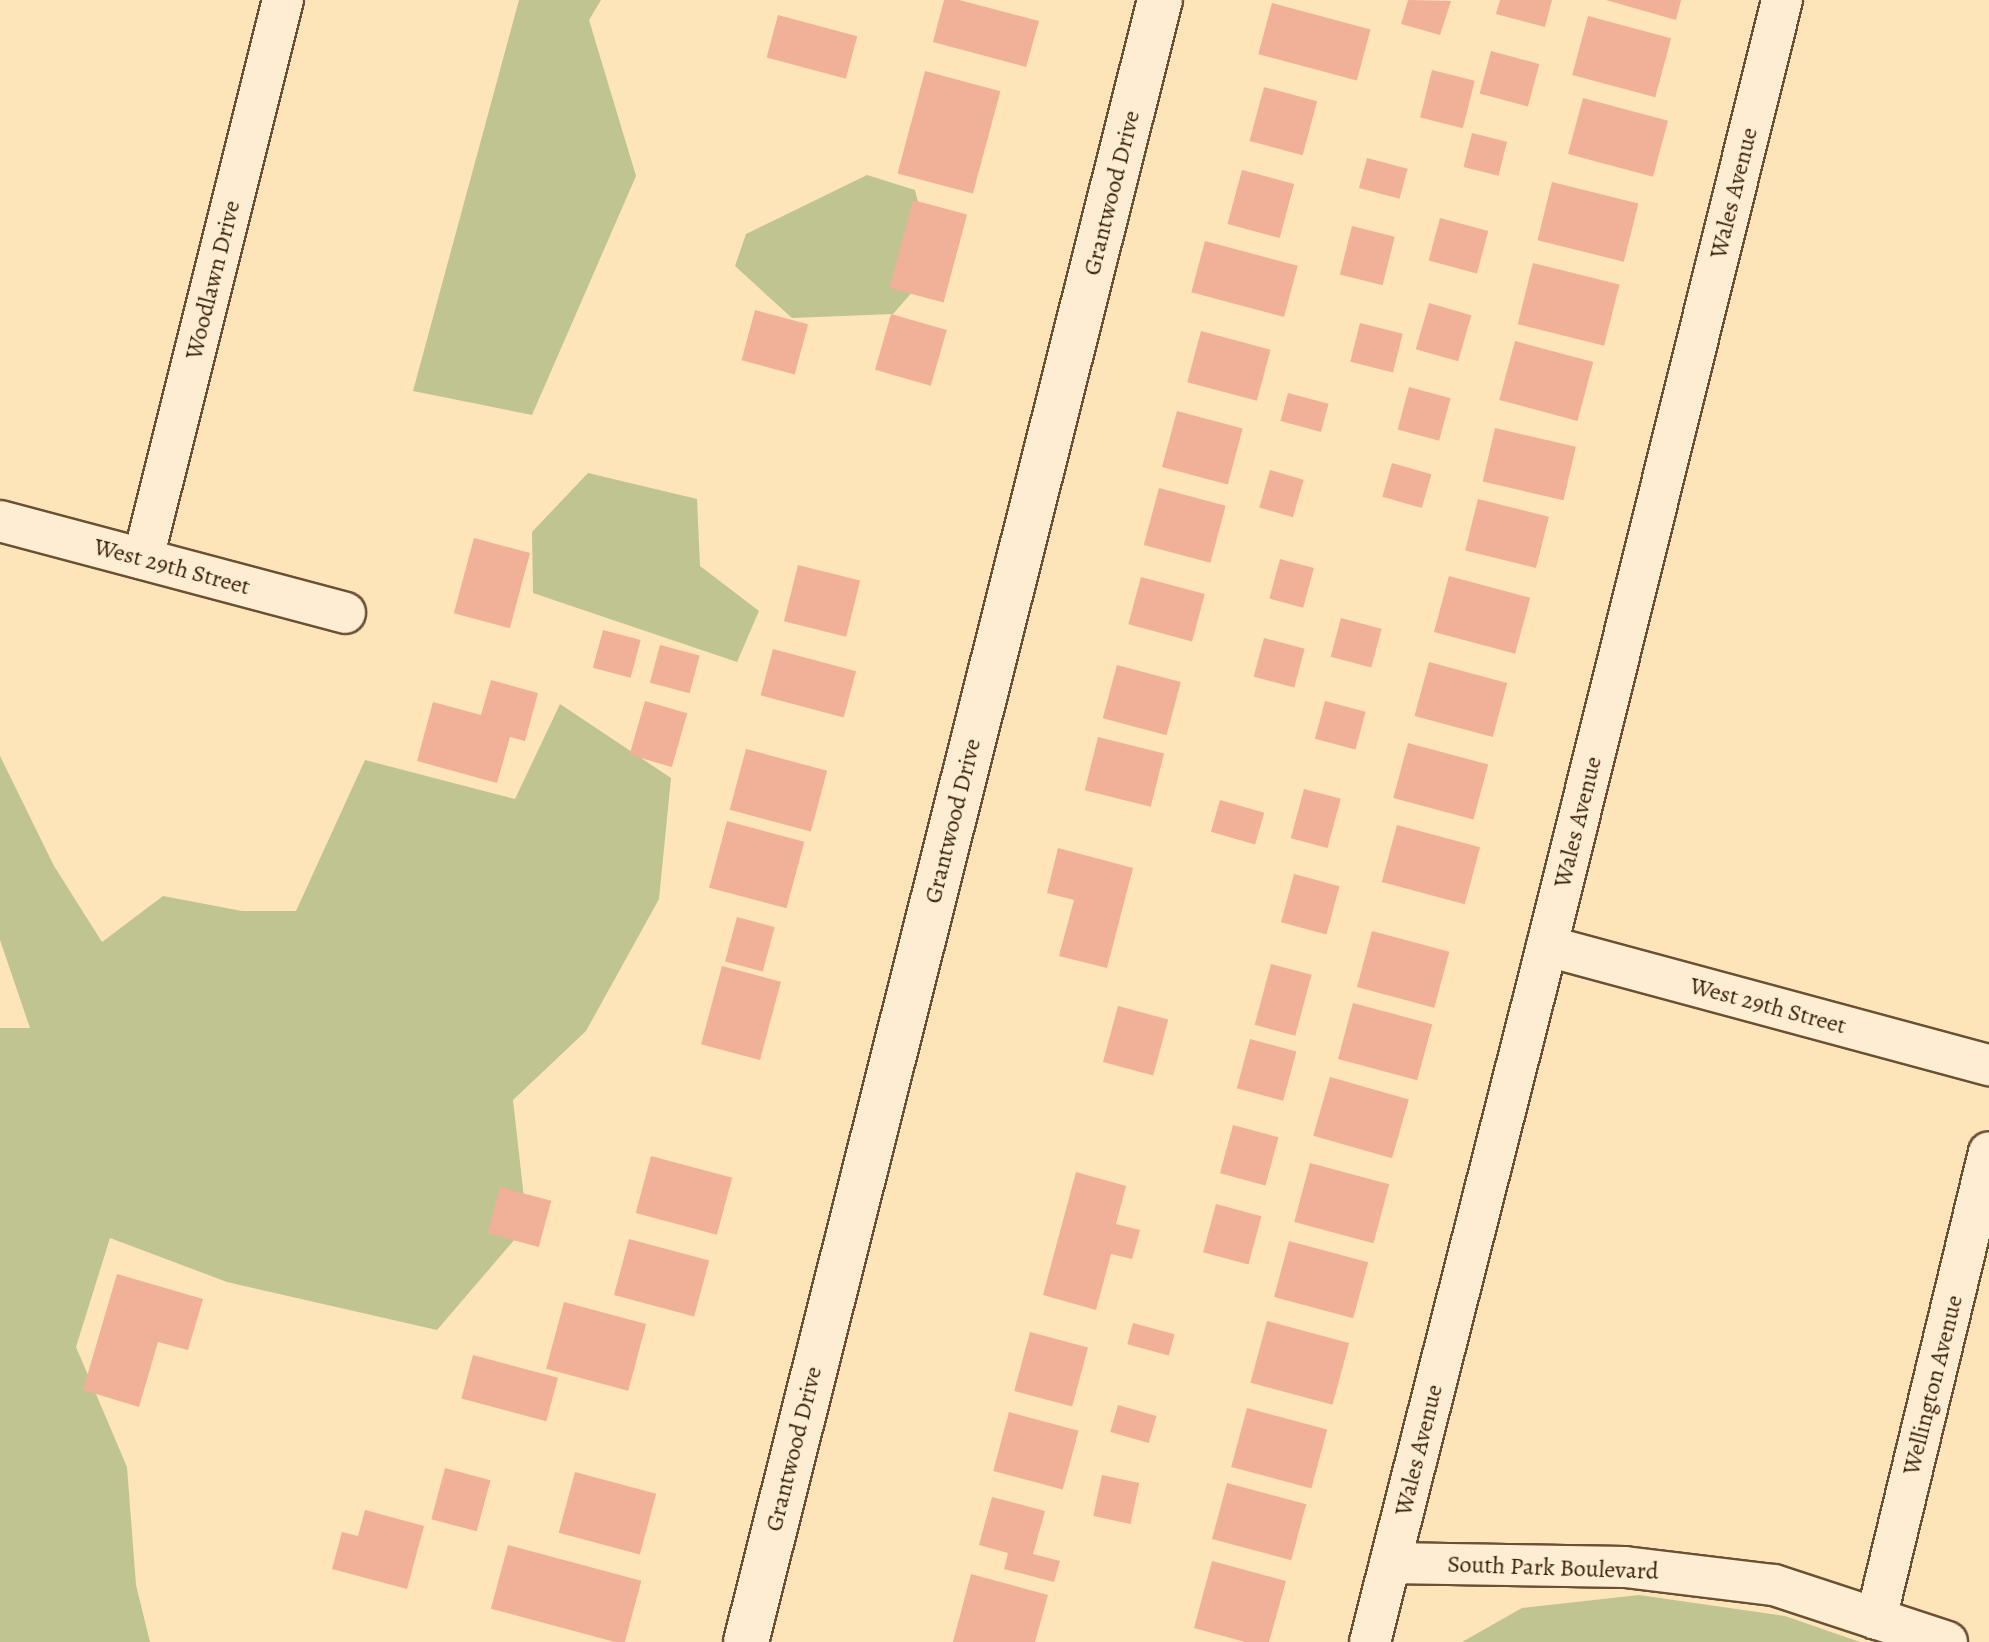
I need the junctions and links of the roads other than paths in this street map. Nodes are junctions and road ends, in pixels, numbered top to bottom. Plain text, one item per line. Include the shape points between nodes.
1 (283, 0) edge
2 (1160, 0) edge
3 (1782, 0) edge
4 (0, 521) edge
5 (143, 559) junction
6 (345, 613) dead end
7 (1547, 946) junction
8 (1989, 1065) edge
9 (1989, 1152) edge
10 (1390, 1563) junction
11 (1876, 1619) junction
12 (746, 1642) edge
13 (1370, 1642) edge
14 (1947, 1642) edge

1 - 5 street, Woodlawn Drive
2 - 12 street, Grantwood Drive
3 - 7 street, Wales Avenue
4 - 5 street, West 29th Street
5 - 6 street, West 29th Street
7 - 8 street, West 29th Street
7 - 10 street, Wales Avenue
9 - 11 street, Wellington Avenue
10 - 11 street, South Park Boulevard via 1625,1567 1774,1585
10 - 13 street, Wales Avenue
11 - 14 street, South Park Boulevard

